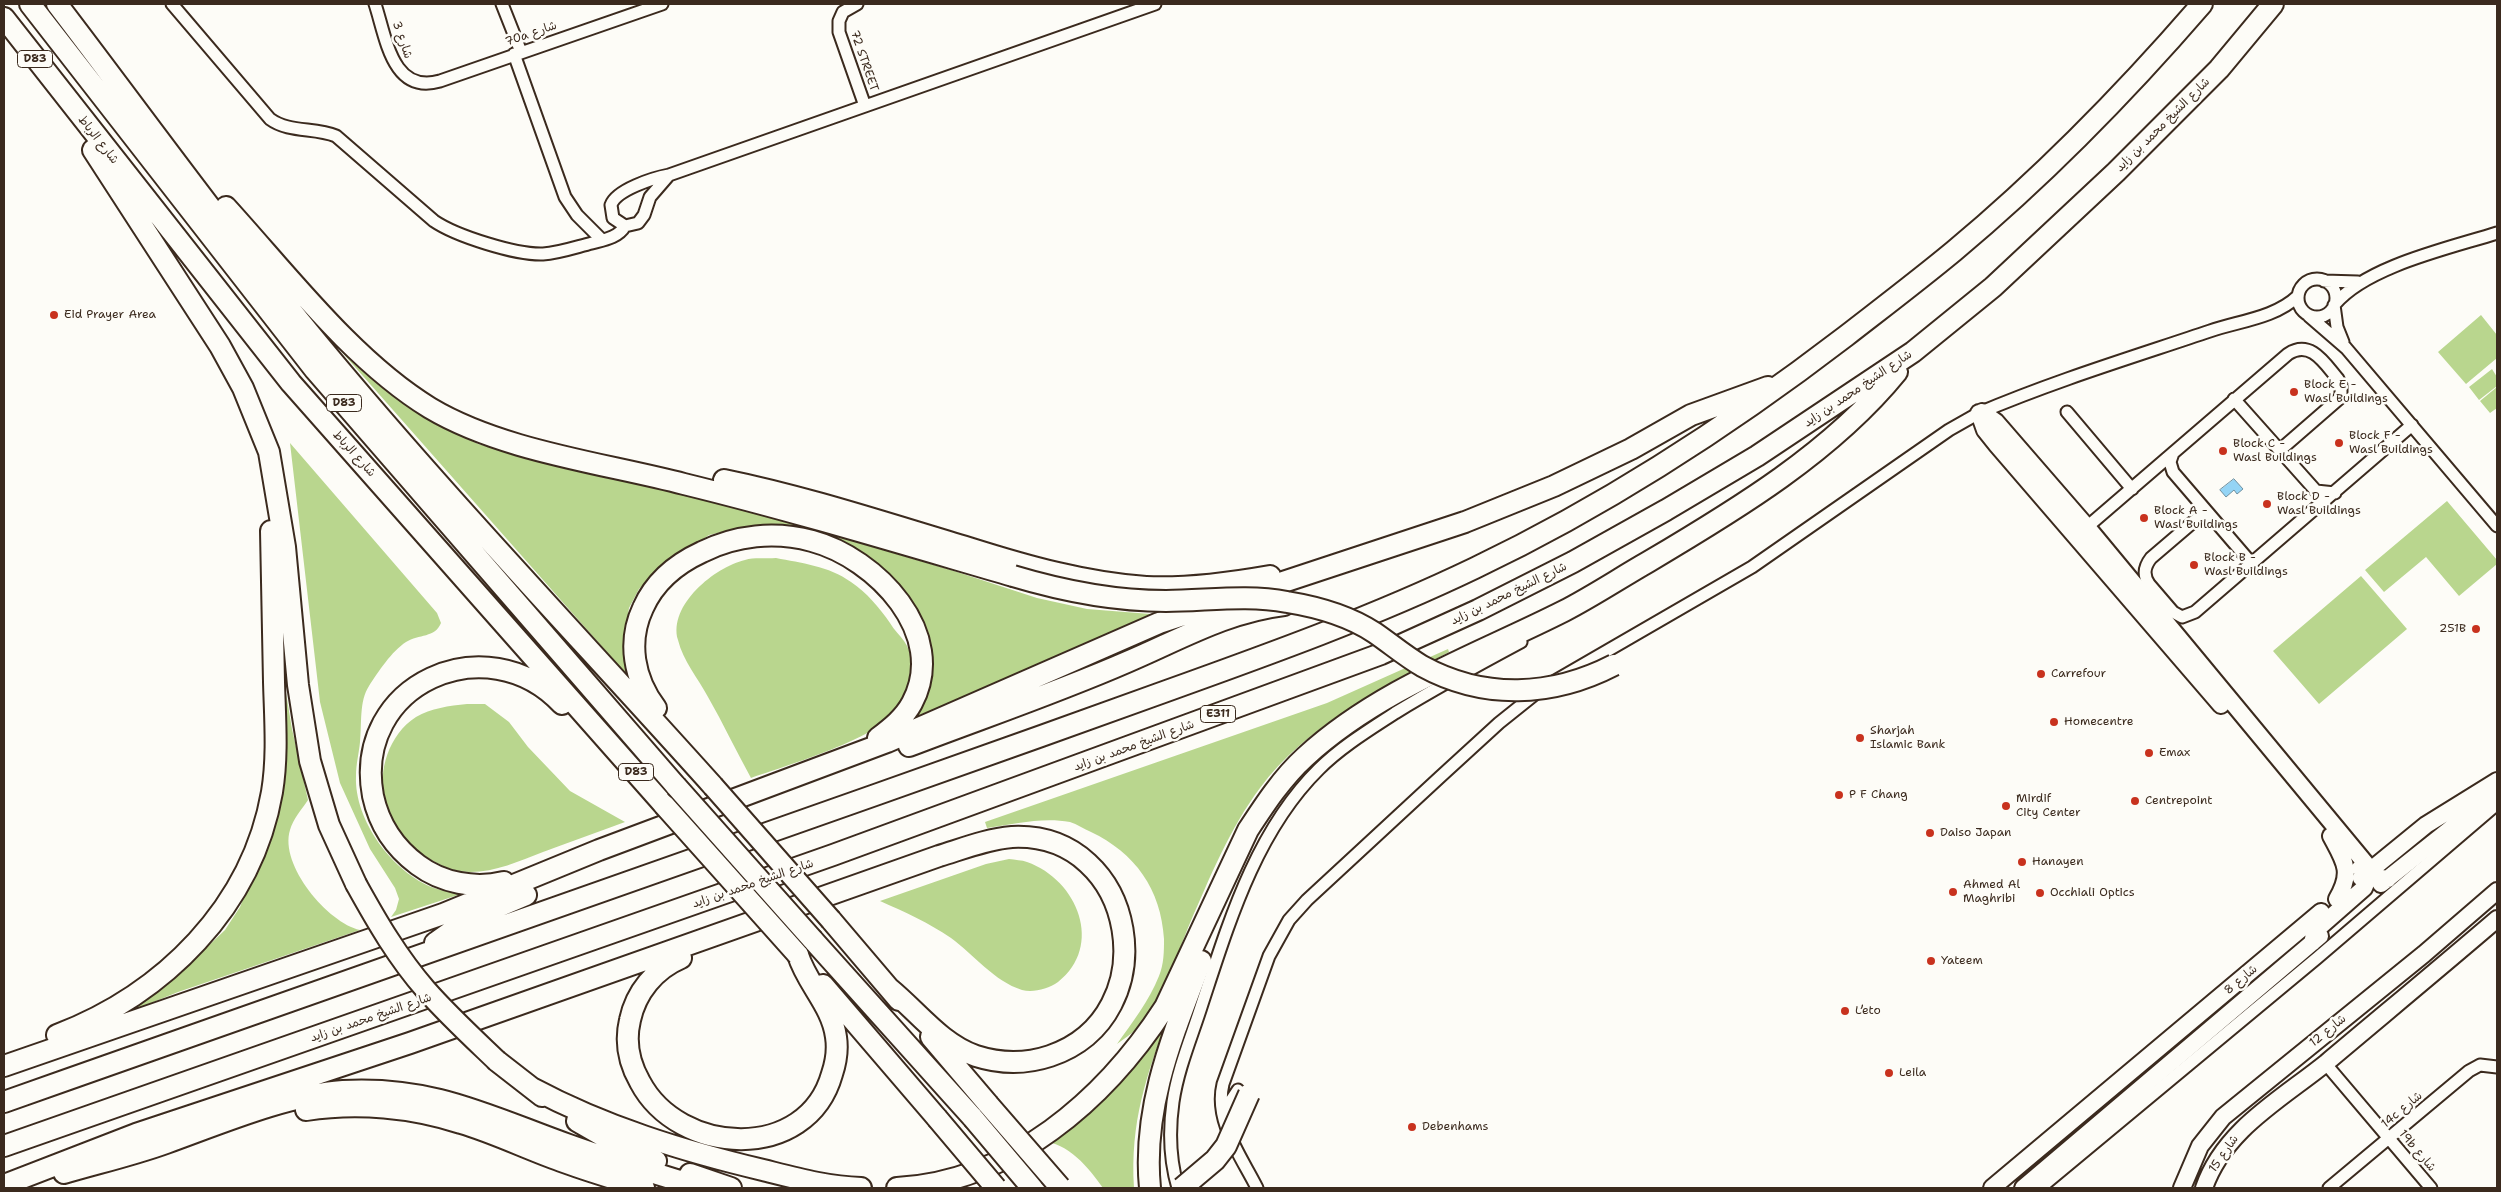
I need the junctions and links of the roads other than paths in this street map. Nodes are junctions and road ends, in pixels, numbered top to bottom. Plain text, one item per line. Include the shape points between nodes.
1 (30, 4) edge
2 (57, 4) edge
3 (172, 4) edge
4 (375, 4) edge
5 (502, 4) edge
6 (662, 4) edge
7 (857, 4) edge
8 (1156, 4) edge
9 (2202, 4) edge
10 (2273, 4) edge
11 (4, 18) edge
12 (518, 53) junction
13 (410, 80) joint
14 (66, 100) junction
15 (865, 106) junction
16 (141, 114) junction
17 (668, 176) junction
18 (624, 226) junction
19 (2497, 233) edge
20 (602, 240) junction
21 (2324, 281) junction
22 (2358, 282) junction
23 (2298, 296) junction
24 (2335, 304) junction
25 (2309, 316) junction
26 (2346, 348) junction
27 (1913, 352) junction
28 (1786, 382) junction
29 (2234, 399) junction
30 (2067, 412) dead end
31 (1981, 413) junction
32 (2412, 425) junction
33 (2280, 450) junction
34 (269, 452) junction
35 (2173, 453) junction
36 (583, 460) junction
37 (2132, 489) junction
38 (2316, 491) junction
39 (2335, 493) junction
40 (2315, 510) junction
41 (2206, 511) junction
42 (2066, 525) junction
43 (2497, 526) edge
44 (2087, 527) junction
45 (1339, 564) junction
46 (2252, 564) junction
47 (2138, 589) junction
48 (1301, 604) junction
49 (1565, 610) junction
50 (2170, 646) junction
51 (1614, 665) dead end
52 (2223, 691) junction
53 (608, 739) junction
54 (843, 758) junction
55 (2497, 781) edge
56 (714, 786) junction
57 (2497, 791) edge
58 (2497, 804) edge
59 (2334, 832) junction
60 (2398, 847) junction
61 (599, 850) junction
62 (2367, 874) junction
63 (1228, 876) junction
64 (2388, 879) junction
65 (2497, 891) edge
66 (2337, 899) junction
67 (2497, 919) edge
68 (715, 937) junction
69 (2312, 943) junction
70 (428, 952) junction
71 (2424, 954) junction
72 (798, 955) junction
73 (890, 990) junction
74 (2211, 1005) junction
75 (2390, 1008) junction
76 (2187, 1049) junction
77 (4, 1055) edge
78 (2326, 1063) junction
79 (4, 1066) edge
80 (2497, 1067) edge
81 (532, 1088) junction
82 (1246, 1093) joint
83 (4, 1102) edge
84 (2248, 1123) joint
85 (2389, 1139) junction
86 (166, 1143) junction
87 (4, 1146) edge
88 (4, 1184) edge
89 (13, 1188) edge
90 (644, 1188) edge
91 (702, 1188) edge
92 (731, 1188) edge
93 (860, 1188) edge
94 (897, 1188) edge
95 (996, 1188) edge
96 (1032, 1188) edge
97 (1060, 1188) edge
98 (1150, 1188) edge
99 (1178, 1188) edge
100 (1182, 1188) edge
101 (1257, 1188) edge
102 (1264, 1188) edge
103 (1992, 1188) edge
104 (2023, 1188) edge
105 (2040, 1188) edge
106 (2182, 1188) edge
107 (2204, 1188) edge
108 (2329, 1188) edge
109 (2431, 1188) edge

1 - 96 highway, شارع الرباط / D83, bridge via 315,370 676,786
2 - 16 highway
3 - 20 street via 270,119 283,127 320,130 336,136 441,226 532,254 546,254
4 - 13 street, شارع 3 via 396,67
5 - 12 street
6 - 12 street, 70a شارع
7 - 15 street, 72 STREET via 843,12 838,27
8 - 15 street
9 - 28 highway via 2128,86 1956,250
10 - 27 highway, شارع الشيخ محمد بن زايد / E311 via 2219,69 2116,172 1993,286
11 - 14 highway, شارع الرباط / D83
12 - 13 street, 70a شارع via 432,83
12 - 20 street via 566,197
14 - 34 highway via 106,173 220,346 243,388
14 - 53 highway, شارع الرباط / D83 via 291,383
15 - 17 street
16 - 36 highway via 343,336 386,377 456,422 508,441
16 - 56 highway via 252,261 369,404
17 - 18 street via 650,197 642,219 634,225
17 - 18 street via 649,181 615,198 611,214
18 - 20 street via 616,235
19 - 22 street
21 - 22 street
21 - 23 street via 2308,281 2300,288
21 - 24 street via 2332,288
22 - 24 street
23 - 25 street via 2301,309
23 - 31 street via 2273,313 2211,330
24 - 25 street via 2325,316
24 - 26 street via 2337,327
25 - 26 street
26 - 32 street
27 - 49 highway via 1854,418 1785,474 1718,521
27 - 87 highway, شارع الشيخ محمد بن زايد / E311 via 1758,456 1666,510 1478,610 1381,654 833,856
28 - 45 highway via 1722,402 1690,416 1554,486 1464,522
28 - 70 highway via 1687,449 1584,511 1478,567 1368,616 816,817
29 - 33 street
29 - 33 street via 2294,350 2309,350 2333,373 2341,385 2341,397
29 - 35 street
30 - 37 street
31 - 42 street via 1985,430
31 - 44 street via 1996,422
31 - 101 street via 1949,430 1752,567 1543,688 1499,723 1298,910 1281,932 1269,956 1221,1092 1223,1121
32 - 39 street
32 - 43 street
33 - 38 street
34 - 77 highway via 276,750 268,811 248,869 228,904 203,936 151,983 90,1020
34 - 81 highway, bridge via 285,547 298,686 310,762 329,824 356,884 406,965 448,1013 497,1061
35 - 37 street
35 - 41 street via 2170,462 2172,472
36 - 45 highway via 725,480 1026,565 1109,583 1148,587 1199,586
36 - 48 highway, bridge via 761,504 1063,590 1114,598 1165,601 1250,598
37 - 44 street
38 - 39 street
38 - 40 street
39 - 40 street
40 - 46 street
41 - 46 street
41 - 46 street via 2147,563 2144,574 2149,584 2173,612 2187,616
42 - 47 street via 2079,528 2123,580
42 - 50 street
44 - 47 street
45 - 54 highway via 1159,623 887,742
47 - 52 street
48 - 51 highway, bridge via 1352,620 1435,673 1483,688 1517,691 1551,688 1583,679
48 - 70 highway, bridge via 1266,607 1232,615 1128,662 628,851 469,919
49 - 63 highway via 1391,696 1331,734 1279,785 1248,830
49 - 99 street via 1523,641 1443,684 1348,744 1306,782 1280,816 1256,860 1231,922 1176,1084 1171,1142
50 - 52 street via 2181,648
50 - 59 street
52 - 59 street
53 - 61 highway via 590,732 549,690 527,677 503,669 465,667 429,678 400,700 379,733 372,760 373,794 384,827 411,859 445,879 468,884 500,883
53 - 72 highway, شارع الرباط / D83, bridge
54 - 56 highway via 890,729 912,703 922,669 920,645 912,624 886,586 845,554 796,538 744,538 696,555 662,579 641,611 634,641 635,663 645,692 697,758
54 - 61 highway
55 - 60 street, شارع 8
56 - 73 highway, bridge
57 - 64 street, شارع 8
58 - 105 street
59 - 60 street via 2372,851 2385,852
59 - 62 street
59 - 66 street via 2347,870
60 - 62 street, شارع 8
61 - 79 highway via 443,914
62 - 64 street
62 - 66 street, شارع 8
62 - 69 street via 2364,888 2315,931
63 - 94 highway via 1165,1007 1131,1056 1094,1095 1040,1138 1004,1158 952,1178
63 - 98 highway via 1209,940 1157,1085 1148,1152
64 - 69 street, شارع 8
65 - 71 street, شارع 12
66 - 74 street, شارع 8
67 - 75 street, شارع 12
68 - 72 highway via 701,948 671,962 646,984 635,1003 628,1033 631,1063 649,1096 677,1122 710,1136 746,1138 778,1133 806,1116 829,1086 837,1048 834,1025 808,980
68 - 73 highway via 939,856 1013,837 1048,842 1076,855 1102,879 1117,905 1126,948 1117,992 1093,1029 1056,1054 1025,1062 976,1056 947,1040
68 - 88 highway via 136,1134
69 - 76 street, شارع 8
70 - 83 highway
71 - 75 street via 2427,965 2398,992
71 - 106 street, شارع 12 via 2222,1117 2200,1146
72 - 95 highway, شارع الرباط, bridge
73 - 97 highway, bridge
74 - 76 street via 2212,1017 2192,1036
74 - 103 street, شارع 8
75 - 78 street, شارع 12
76 - 104 street, شارع 8
78 - 84 street, شارع 12
78 - 85 street, 19b شارع
80 - 85 street, 14c شارع via 2480,1065 2469,1071
81 - 92 highway via 576,1121 624,1148
81 - 93 highway via 590,1116 668,1145 799,1179
82 - 100 highway, bridge via 1230,1138 1215,1160
82 - 102 street via 1230,1101 1228,1110
84 - 107 street, شارع 15 via 2220,1154
85 - 108 street, 14c شارع
85 - 109 street, 19b شارع
86 - 89 highway
86 - 90 highway via 313,1109 343,1106 384,1108 460,1122 561,1161
86 - 91 highway via 220,1123 309,1097 341,1092 402,1092 465,1105 568,1145

